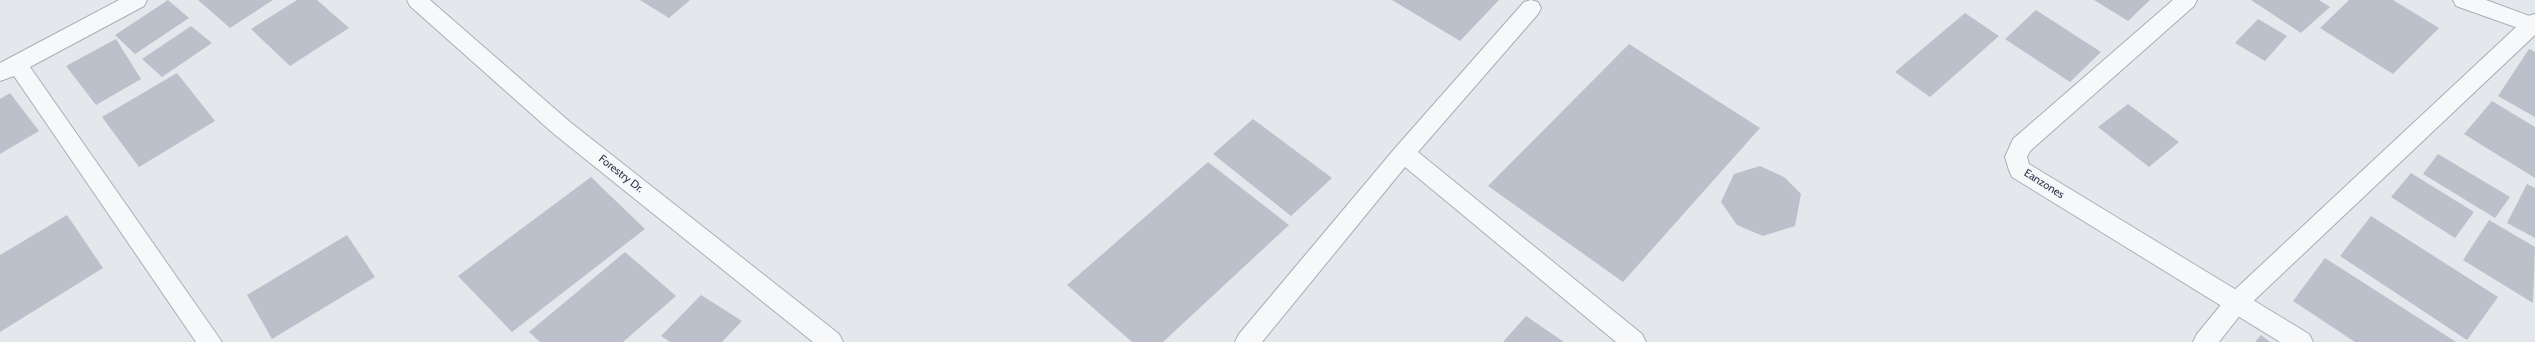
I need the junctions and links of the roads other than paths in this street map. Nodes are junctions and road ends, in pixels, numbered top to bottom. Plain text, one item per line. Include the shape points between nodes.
1 (137, 0) edge
2 (417, 0) edge
3 (2187, 0) edge
4 (2463, 0) edge
5 (1531, 8) dead end
6 (2534, 24) edge
7 (8, 69) edge
8 (1404, 153) junction
9 (2237, 302) junction
10 (210, 342) edge
11 (831, 342) edge
12 (1247, 342) edge
13 (1634, 342) edge
14 (2205, 342) edge
15 (2301, 342) edge

1 - 7 street
2 - 11 street, Forestry Dr. via 562,128
3 - 9 street, Eanzones via 2021,145 2016,157 2020,170
4 - 6 street
5 - 8 street
6 - 9 street
7 - 10 street
8 - 12 street
8 - 13 street
9 - 14 street
9 - 15 street, Eanzones

